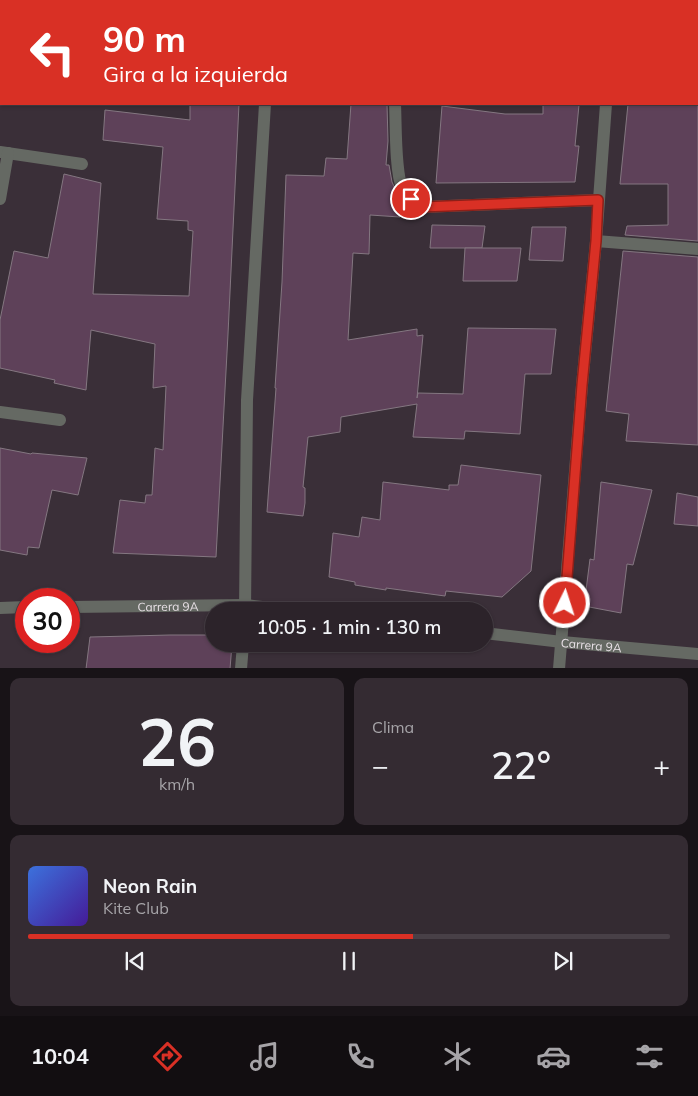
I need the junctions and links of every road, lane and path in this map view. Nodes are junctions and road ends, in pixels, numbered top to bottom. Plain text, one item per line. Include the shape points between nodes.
1 (265, 105) edge
2 (395, 105) edge
3 (606, 105) edge
4 (4, 152) edge
5 (82, 164) dead end
6 (0, 199) edge
7 (598, 200) junction
8 (596, 241) junction
9 (698, 250) edge
10 (0, 412) edge
11 (60, 420) dead end
12 (245, 602) edge
13 (15, 607) edge
14 (80, 607) edge
15 (0, 608) edge
16 (205, 608) edge
17 (493, 634) edge
18 (562, 642) junction
19 (242, 652) edge
20 (698, 654) edge
21 (241, 668) edge
22 (559, 668) edge

1 - 12 street via 247,400
2 - 7 street via 398,172 402,187 422,207
3 - 7 street
4 - 5 street
4 - 6 street
7 - 8 street
8 - 9 street
8 - 18 street
10 - 11 street
13 - 15 street
14 - 16 street, Carrera 9A
17 - 18 street, Carrera 9A
18 - 20 street, Carrera 9A
18 - 22 street
19 - 21 street

